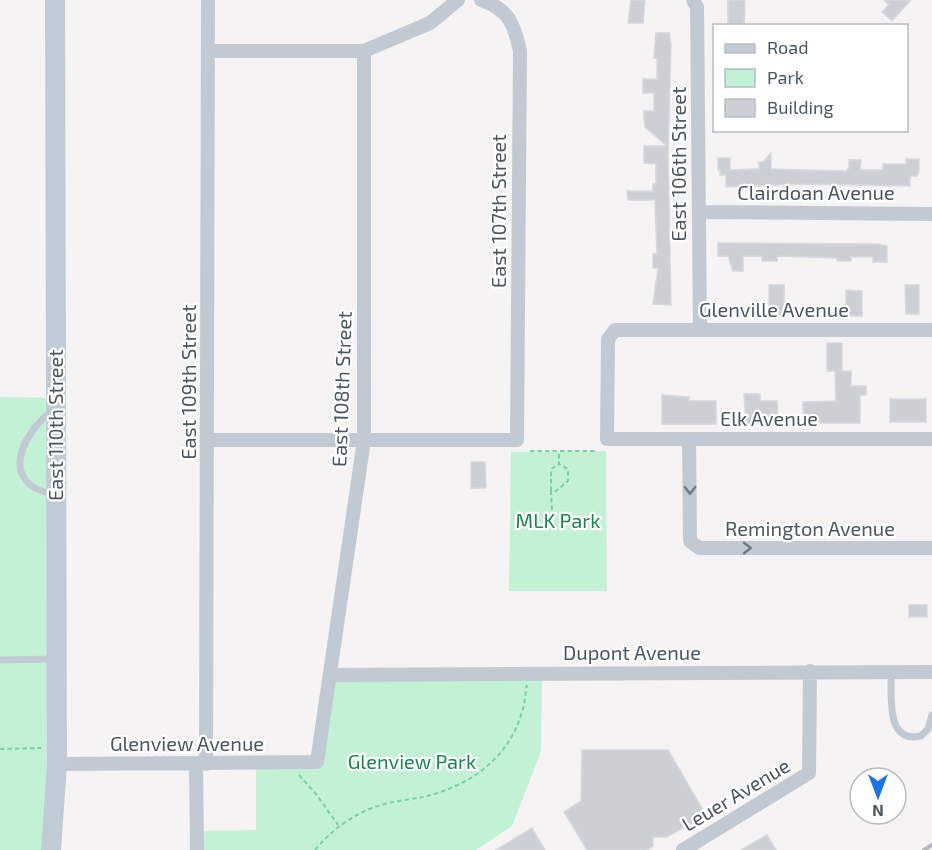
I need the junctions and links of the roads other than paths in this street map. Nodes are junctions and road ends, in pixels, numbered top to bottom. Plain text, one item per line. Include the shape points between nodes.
1 (56, 0) edge
2 (208, 0) edge
3 (458, 0) edge
4 (481, 0) edge
5 (693, 0) edge
6 (208, 51) junction
7 (364, 51) junction
8 (699, 212) junction
9 (932, 214) edge
10 (700, 329) junction
11 (932, 330) edge
12 (56, 408) junction
13 (607, 439) joint
14 (689, 439) junction
15 (932, 439) edge
16 (208, 440) junction
17 (364, 440) junction
18 (56, 494) junction
19 (932, 548) edge
20 (56, 658) junction
21 (0, 660) edge
22 (810, 671) junction
23 (932, 672) edge
24 (891, 673) junction
25 (332, 675) junction
26 (932, 715) edge
27 (317, 762) joint
28 (57, 764) junction
29 (201, 764) junction
30 (51, 850) edge
31 (197, 850) edge
32 (683, 850) edge

1 - 12 street, East 110th Street
2 - 6 street, East 109th Street
3 - 7 street via 430,23
4 - 17 street, East 107th Street via 504,11 515,27 520,51 518,440
5 - 8 street, East 106th Street via 697,7
6 - 7 street
6 - 16 street, East 109th Street
7 - 17 street, East 108th Street
8 - 9 street, Clairdoan Avenue
8 - 10 street, East 106th Street
10 - 11 street, Glenville Avenue
10 - 13 street, Glenville Avenue via 615,330 608,339
12 - 18 street, East 110th Street
12 - 18 lane via 33,425 17,450 16,462 26,484 37,491
13 - 14 street, Elk Avenue
14 - 15 street, Elk Avenue
14 -> 19 street, Remington Avenue via 690,541 699,548
16 - 17 street
16 - 29 street, East 109th Street
17 - 25 street, East 108th Street
18 - 20 street, East 110th Street
20 - 21 lane
20 - 28 street, East 110th Street
22 - 24 street, Dupont Avenue
22 - 25 street, Dupont Avenue
22 - 32 street, Leuer Avenue via 808,773
23 - 24 street, Dupont Avenue
24 - 26 lane via 896,729 905,736 921,735 928,729
25 - 27 street, East 108th Street
27 - 29 street, Glenview Avenue
28 - 29 street, Glenview Avenue
28 - 30 street, East 110th Street
29 - 31 street, East 109th Street

